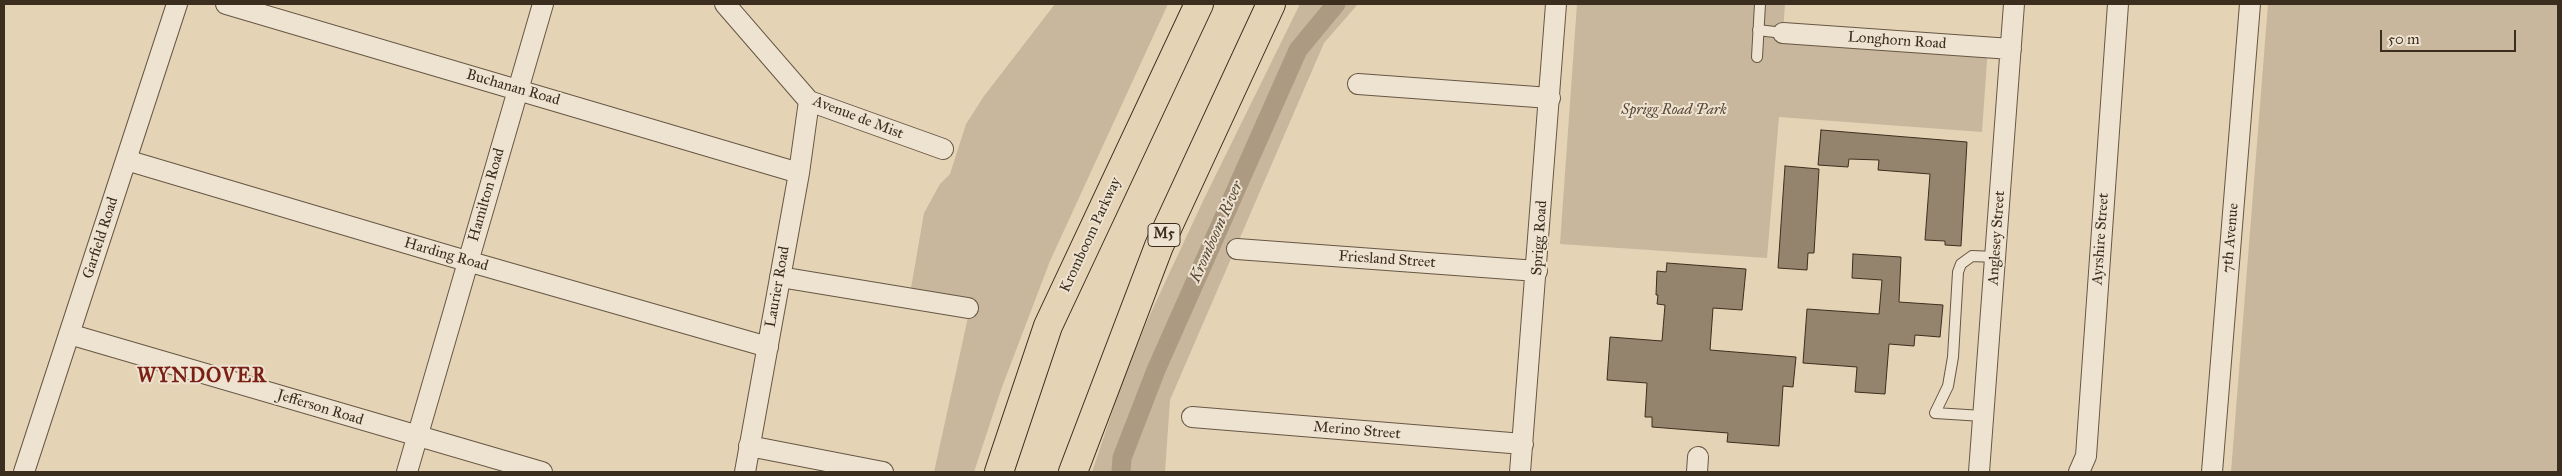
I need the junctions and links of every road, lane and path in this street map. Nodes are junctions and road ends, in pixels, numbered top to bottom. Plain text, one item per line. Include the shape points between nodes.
1 (178, 4) edge
2 (226, 4) edge
3 (543, 4) edge
4 (724, 4) edge
5 (1199, 4) edge
6 (1271, 4) edge
7 (1556, 4) edge
8 (1760, 4) edge
9 (2014, 4) edge
10 (2118, 4) edge
11 (2250, 4) edge
12 (1758, 30) junction
13 (1783, 33) joint
14 (2011, 49) junction
15 (1757, 57) dead end
16 (1358, 84) dead end
17 (518, 89) junction
18 (1550, 98) junction
19 (809, 102) junction
20 (943, 149) dead end
21 (126, 160) junction
22 (799, 172) junction
23 (1238, 249) dead end
24 (1995, 258) junction
25 (467, 261) junction
26 (1537, 270) junction
27 (780, 277) junction
28 (968, 308) dead end
29 (69, 334) junction
30 (768, 347) junction
31 (1983, 416) junction
32 (1192, 417) dead end
33 (417, 437) junction
34 (1523, 444) junction
35 (749, 446) junction
36 (24, 472) edge
37 (407, 472) edge
38 (542, 472) edge
39 (745, 472) edge
40 (882, 472) edge
41 (999, 472) edge
42 (1073, 472) edge
43 (1520, 472) edge
44 (1979, 472) edge
45 (2079, 472) edge
46 (2212, 472) edge

1 - 21 street, Garfield Road
2 - 17 street, Buchanan Road
3 - 17 street, Hamilton Road
4 - 19 street, Avenue de Mist
5 - 41 highway, Kromboom Parkway via 1048,326
6 - 42 highway, M5 via 1159,246
7 - 18 street, Sprigg Road
8 - 12 lane
9 - 14 street, Anglesey Street
10 - 45 street, Ayrshire Street via 2086,456
11 - 46 street, 7th Avenue
12 - 13 lane
12 - 15 lane
13 - 14 street, Longhorn Road
14 - 24 street, Anglesey Street
16 - 18 street
17 - 22 street, Buchanan Road
17 - 25 street, Hamilton Road
18 - 26 street, Sprigg Road
19 - 20 street, Avenue de Mist
19 - 22 street, Laurier Road
21 - 25 street, Harding Road
21 - 29 street, Garfield Road
22 - 27 street, Laurier Road
23 - 26 street, Friesland Street
24 - 31 street, Anglesey Street
24 - 31 lane via 1972,256 1961,264 1948,386 1935,413
25 - 30 street, Harding Road
25 - 33 street, Hamilton Road
26 - 34 street, Sprigg Road
27 - 28 street
27 - 30 street, Laurier Road
29 - 33 street, Jefferson Road
29 - 36 street, Garfield Road
30 - 35 street, Laurier Road
31 - 44 street, Anglesey Street
32 - 34 street, Merino Street
33 - 37 street, Hamilton Road
33 - 38 street, Jefferson Road
34 - 43 street, Sprigg Road
35 - 39 street, Laurier Road
35 - 40 street

